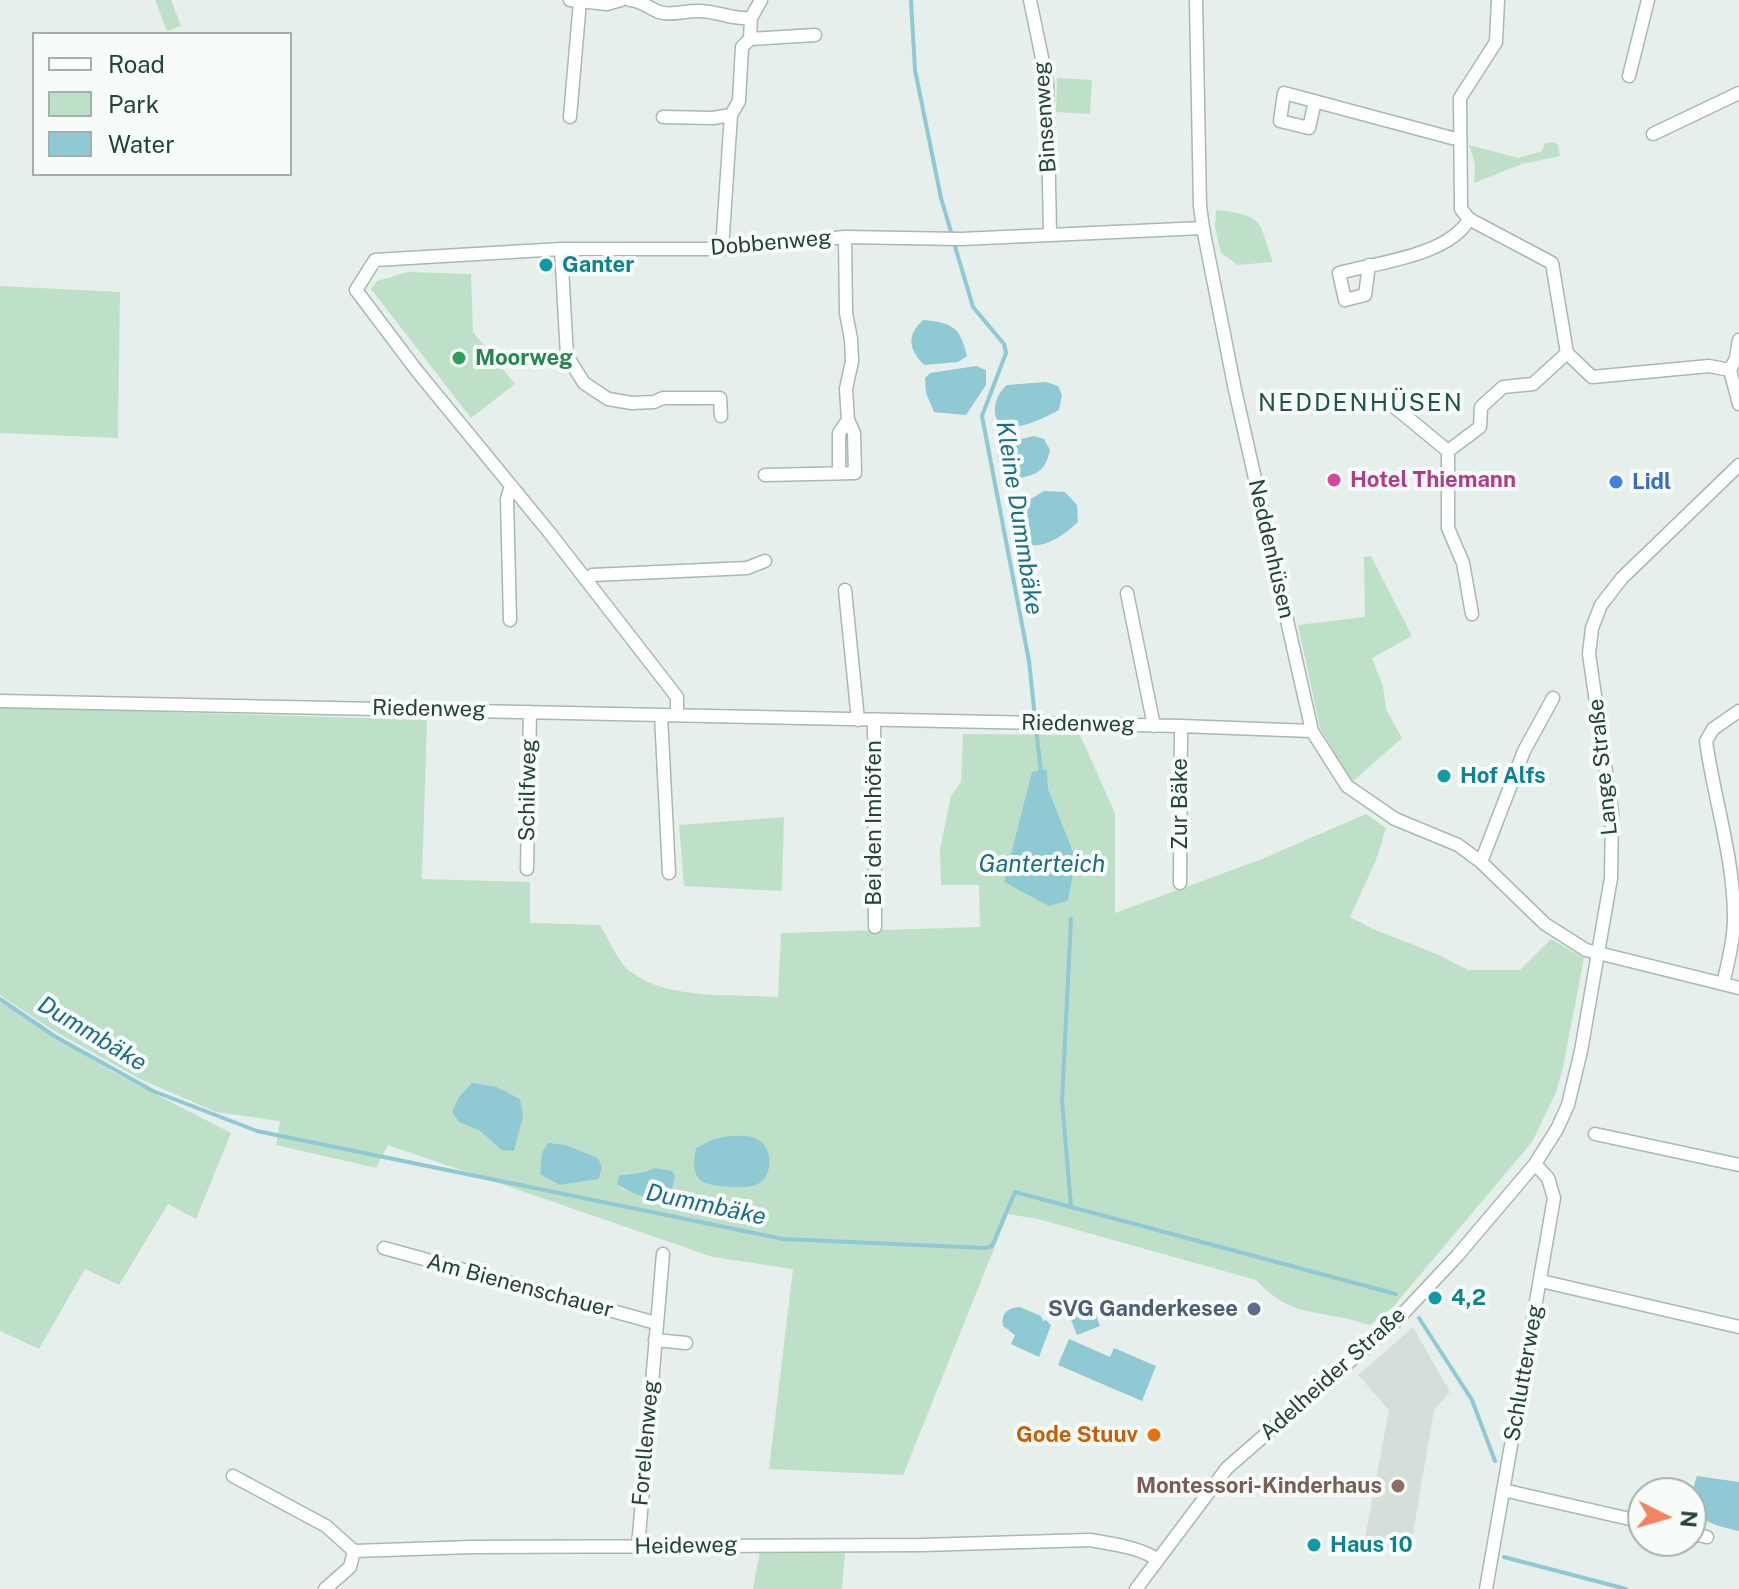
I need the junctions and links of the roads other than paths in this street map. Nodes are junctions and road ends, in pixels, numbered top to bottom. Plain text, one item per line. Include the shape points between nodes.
1 (621, 0) edge
2 (630, 0) edge
3 (761, 0) edge
4 (1030, 0) edge
5 (1196, 0) edge
6 (1498, 0) edge
7 (1648, 0) edge
8 (575, 1) edge
9 (751, 18) junction
10 (815, 35) dead end
11 (750, 39) junction
12 (1629, 76) dead end
13 (1739, 93) edge
14 (1315, 101) dead end
15 (731, 115) junction
16 (570, 117) dead end
17 (663, 117) dead end
18 (1653, 134) dead end
19 (1459, 138) junction
20 (1469, 219) junction
21 (1203, 228) junction
22 (1050, 234) junction
23 (845, 237) junction
24 (561, 249) junction
25 (722, 249) junction
26 (1369, 265) dead end
27 (1739, 340) edge
28 (1567, 353) junction
29 (1730, 370) junction
30 (1739, 404) edge
31 (1397, 409) dead end
32 (721, 416) dead end
33 (1448, 451) junction
34 (1739, 465) edge
35 (765, 475) dead end
36 (511, 486) junction
37 (765, 561) dead end
38 (586, 580) junction
39 (845, 590) dead end
40 (1127, 593) dead end
41 (1472, 614) dead end
42 (510, 620) dead end
43 (1553, 698) dead end
44 (0, 701) edge
45 (1739, 711) edge
46 (530, 712) junction
47 (661, 715) junction
48 (677, 715) junction
49 (858, 720) junction
50 (874, 720) junction
51 (1154, 726) junction
52 (1181, 726) junction
53 (1312, 731) junction
54 (1481, 862) junction
55 (527, 869) dead end
56 (669, 873) dead end
57 (1180, 883) dead end
58 (875, 927) dead end
59 (1598, 954) junction
60 (1723, 984) junction
61 (1739, 988) edge
62 (1595, 1134) dead end
63 (1535, 1164) junction
64 (1739, 1165) edge
65 (384, 1248) dead end
66 (663, 1254) dead end
67 (1541, 1281) junction
68 (656, 1323) junction
69 (1739, 1327) edge
70 (655, 1340) junction
71 (686, 1343) dead end
72 (233, 1476) dead end
73 (1503, 1490) junction
74 (1627, 1518) edge
75 (638, 1547) junction
76 (354, 1551) junction
77 (1158, 1560) junction
78 (325, 1589) edge
79 (1136, 1589) edge
80 (1486, 1589) edge

1 - 8 street
2 - 9 street via 658,12
3 - 9 street
4 - 22 street, Binsenweg via 1047,82
5 - 21 street, Neddenhüsen
6 - 19 street via 1496,42 1460,98
7 - 12 street
8 - 16 street
9 - 11 street
10 - 11 street
11 - 15 street via 742,47 739,101
13 - 18 street
14 - 19 street
15 - 17 street
15 - 25 street
19 - 20 street via 1461,209
20 - 26 street via 1463,230 1430,249
20 - 28 street via 1552,263
21 - 22 street, Dobbenweg
21 - 53 street, Neddenhüsen
22 - 23 street, Dobbenweg
23 - 25 street, Dobbenweg
23 - 35 street via 852,361 846,389 855,473
24 - 25 street, Dobbenweg
24 - 32 street via 567,356 584,383 608,399 632,403 720,398
24 - 36 street, Dobbenweg via 375,260 356,290
27 - 29 street
28 - 29 street via 1592,377 1709,366
28 - 33 street via 1533,384 1503,387 1481,407 1480,427
29 - 30 street
31 - 33 street
33 - 41 street via 1448,528 1463,563
34 - 59 street, Lange Straße via 1622,578 1601,605 1592,628 1589,654 1612,813 1611,878
36 - 38 street
36 - 42 street
37 - 38 street via 747,568 592,575
38 - 48 street via 677,697
39 - 49 street
40 - 51 street, Riedenweg
43 - 54 street via 1524,751
44 - 46 street, Riedenweg
45 - 60 street via 1713,729 1706,741 1734,917
46 - 47 street, Riedenweg
46 - 55 street, Schilfweg
47 - 48 street, Riedenweg
47 - 56 street
48 - 49 street, Riedenweg
49 - 50 street, Riedenweg
50 - 51 street, Riedenweg
50 - 58 street, Bei den Imhöfen
51 - 52 street, Riedenweg
52 - 53 street, Riedenweg
52 - 57 street, Zur Bäke
53 - 54 street, Neddenhüsen via 1347,786 1395,819 1458,845
54 - 59 street, Neddenhüsen via 1545,924
59 - 60 street, Neddenhüsen
59 - 63 street, Lange Straße via 1568,1105
60 - 61 street, Neddenhüsen
62 - 64 street
63 - 67 street, Schlutterweg via 1544,1170 1554,1192
63 - 77 street, Adelheider Straße via 1396,1321 1227,1468
65 - 68 street, Am Bienenschauer
66 - 68 street, Forellenweg
67 - 69 street
67 - 73 street, Schlutterweg
68 - 70 street, Forellenweg
70 - 71 street
70 - 75 street, Forellenweg
72 - 76 street via 326,1526
73 - 74 street
73 - 80 street, Schlutterweg
75 - 76 street, Heideweg
75 - 77 street, Heideweg via 1090,1540
76 - 78 street via 350,1567
77 - 79 street, Adelheider Straße

